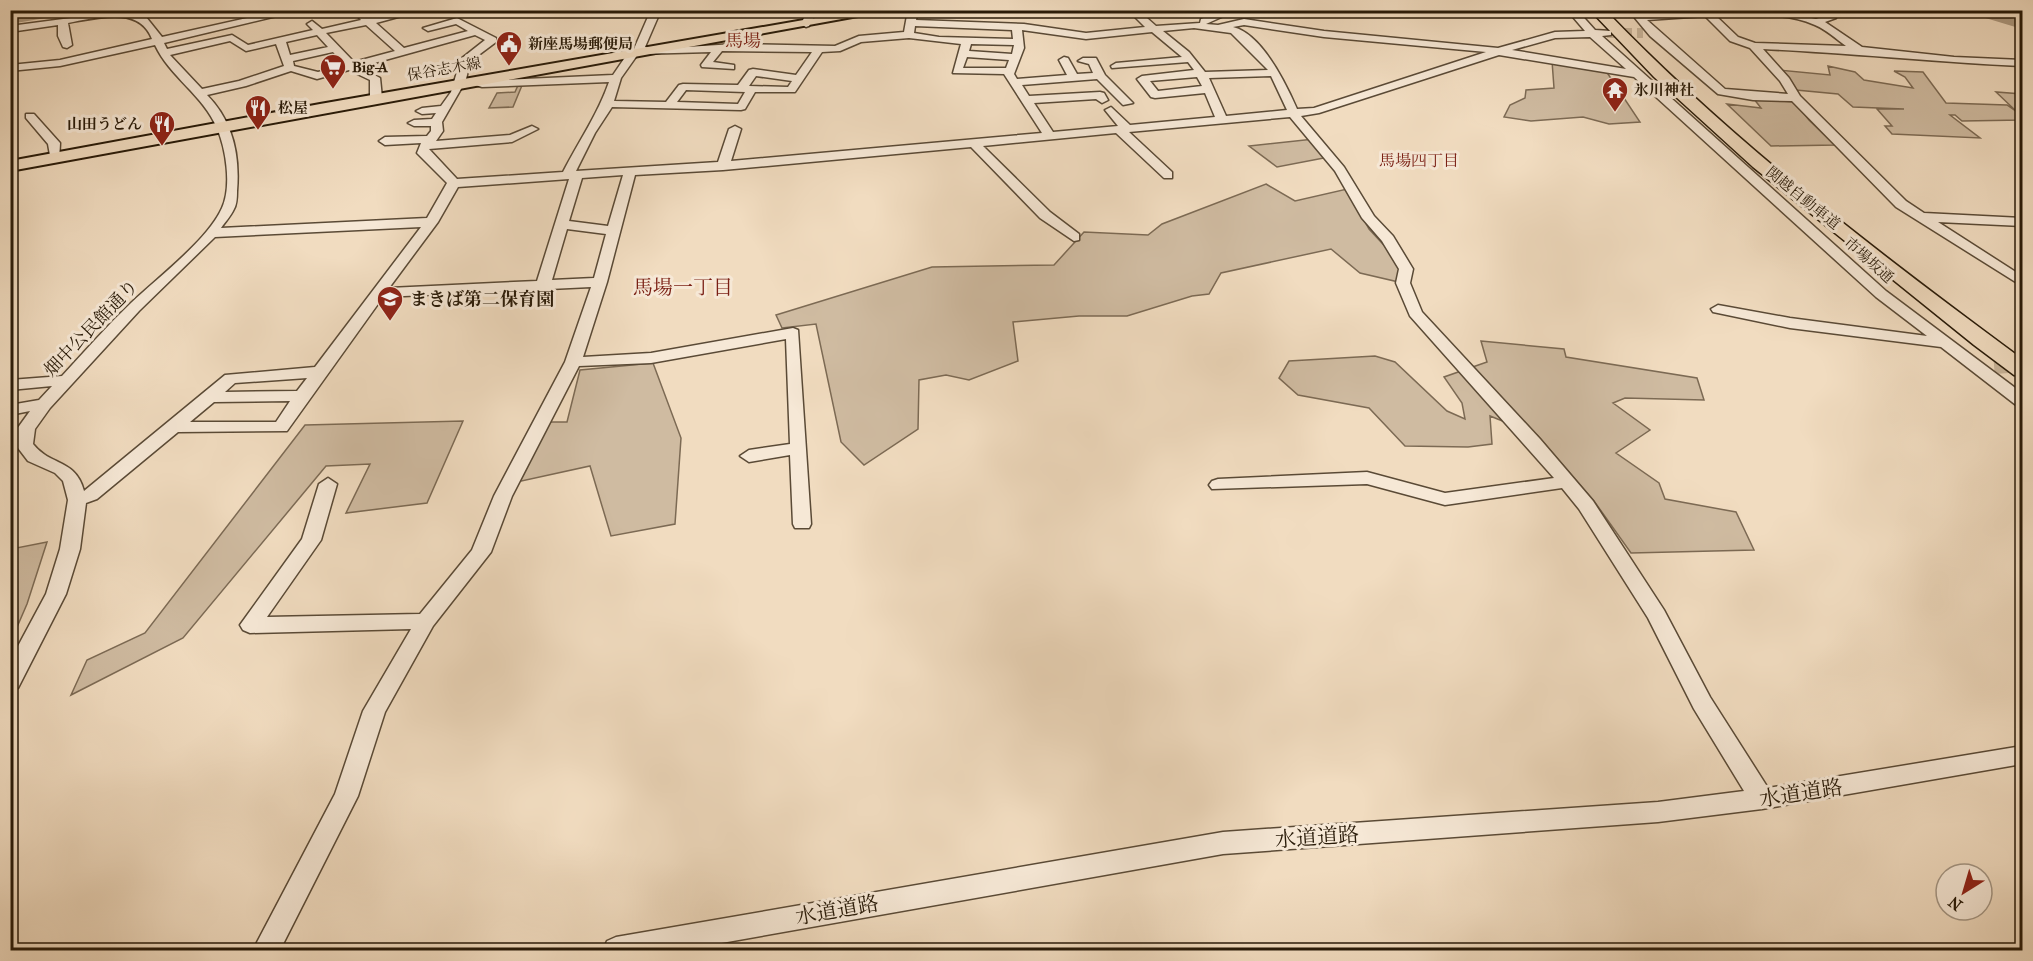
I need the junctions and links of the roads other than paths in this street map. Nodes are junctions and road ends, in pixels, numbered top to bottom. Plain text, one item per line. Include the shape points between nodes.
1 (141, 10) edge
2 (232, 10) edge
3 (298, 10) edge
4 (356, 10) edge
5 (657, 10) edge
6 (813, 10) edge
7 (885, 10) edge
8 (913, 10) edge
9 (1132, 10) edge
10 (1233, 10) edge
11 (1571, 10) edge
12 (1597, 10) edge
13 (1613, 10) edge
14 (1831, 10) edge
15 (416, 11) edge
16 (1709, 13) junction
17 (128, 14) junction
18 (1799, 14) edge
19 (369, 21) junction
20 (1816, 22) junction
21 (63, 23) junction
22 (806, 24) junction
23 (913, 24) junction
24 (231, 25) junction
25 (1194, 25) junction
26 (1017, 27) junction
27 (1217, 27) junction
28 (428, 28) junction
29 (10, 29) edge
30 (1150, 29) junction
31 (318, 31) junction
32 (474, 32) junction
33 (1591, 32) junction
34 (1608, 33) tunnel mouth
35 (909, 35) junction
36 (280, 40) junction
37 (444, 40) junction
38 (968, 40) junction
39 (158, 41) junction
40 (1018, 42) junction
41 (67, 45) dead end
42 (1754, 46) junction
43 (334, 49) junction
44 (718, 49) junction
45 (819, 50) junction
46 (1500, 50) junction
47 (1859, 50) junction
48 (639, 51) junction
49 (164, 53) junction
50 (403, 53) junction
51 (963, 54) junction
52 (1015, 57) junction
53 (1190, 59) junction
54 (1064, 60) dead end
55 (1083, 61) dead end
56 (287, 63) junction
57 (2022, 63) edge
58 (1116, 66) dead end
59 (730, 67) dead end
60 (10, 68) edge
61 (352, 68) junction
62 (1274, 73) junction
63 (1201, 74) junction
64 (1637, 74) junction
65 (1012, 76) junction
66 (1100, 76) junction
67 (616, 78) junction
68 (1074, 78) junction
69 (798, 79) junction
70 (463, 82) junction
71 (1280, 85) junction
72 (1244, 86) dead end
73 (747, 89) junction
74 (1208, 89) junction
75 (201, 93) junction
76 (376, 98) junction
77 (1795, 98) junction
78 (1102, 99) dead end
79 (1026, 100) junction
80 (1128, 103) dead end
81 (607, 104) junction
82 (669, 105) junction
83 (445, 109) junction
84 (1111, 110) dead end
85 (422, 111) dead end
86 (1294, 114) junction
87 (30, 116) dead end
88 (1222, 119) junction
89 (436, 122) junction
90 (414, 123) dead end
91 (222, 126) junction
92 (532, 129) dead end
93 (735, 129) dead end
94 (1124, 130) junction
95 (1051, 137) junction
96 (385, 141) dead end
97 (428, 142) junction
98 (975, 144) junction
99 (55, 158) junction
100 (10, 166) edge
101 (723, 166) junction
102 (630, 171) junction
103 (572, 175) junction
104 (1168, 175) dead end
105 (454, 183) junction
106 (1918, 216) junction
107 (431, 222) junction
108 (2022, 222) edge
109 (561, 224) junction
110 (614, 231) junction
111 (211, 233) junction
112 (1074, 237) dead end
113 (600, 282) junction
114 (2022, 282) edge
115 (543, 285) junction
116 (377, 293) junction
117 (1718, 309) dead end
118 (1947, 344) junction
119 (2022, 350) edge
120 (573, 362) junction
121 (1995, 364) tunnel mouth
122 (1976, 366) junction
123 (2022, 370) tunnel mouth
124 (319, 372) junction
125 (68, 380) junction
126 (10, 385) edge
127 (302, 396) junction
128 (210, 397) junction
129 (2022, 401) edge
130 (44, 404) junction
131 (10, 410) edge
132 (173, 427) junction
133 (798, 448) junction
134 (749, 456) dead end
135 (1567, 482) junction
136 (328, 484) dead end
137 (1218, 485) dead end
138 (77, 500) junction
139 (802, 524) dead end
140 (426, 621) junction
141 (10, 681) edge
142 (2022, 755) edge
143 (1762, 799) junction
144 (266, 951) edge
145 (616, 951) edge

1 - 17 street
2 - 24 street via 222,18
3 - 24 street
3 - 31 street
4 - 19 street
5 - 48 street
6 - 22 street
7 - 22 main road, 保谷志木線
8 - 23 street
9 - 30 street
10 - 25 street
11 - 33 street, 市場坂通
12 - 123 highway, 関越自動車道 via 1675,89 1788,187
13 - 119 highway, 関越自動車道 via 1745,133
14 - 20 street via 1833,16
15 - 19 street
15 - 28 street
16 - 18 street
16 - 42 street via 1734,39
16 - 77 street via 1640,18 1649,34 1722,92
17 - 21 street
17 - 39 street, 畑中公民館通り via 147,22
18 - 20 street
19 - 31 street
19 - 50 street
20 - 47 street
21 - 29 street
21 - 41 street
22 - 48 main road, 保谷志木線
23 - 26 street
23 - 35 street
24 - 39 street
25 - 27 street
25 - 30 street
26 - 30 street via 1086,36
26 - 40 street
27 - 46 street via 1244,22 1324,34
27 - 62 street via 1234,30 1258,51
28 - 32 street via 457,21
28 - 37 street
30 - 53 street
31 - 36 street
31 - 43 street
32 - 37 street
32 - 70 street via 492,40 457,66 463,71
33 - 34 street
33 - 46 street via 1555,35
33 - 64 street, 市場坂通
35 - 38 street
35 - 45 street via 860,39 841,49
36 - 49 street via 246,48 231,38
36 - 56 street
37 - 50 street
38 - 40 street
38 - 51 street
39 - 49 street, 畑中公民館通り
39 - 60 street via 60,63
40 - 52 street
42 - 47 street
42 - 77 street via 1785,80
43 - 56 street
43 - 61 street
44 - 45 street
44 - 48 street
44 - 59 street via 706,66
45 - 69 street
46 - 64 street
46 - 86 street via 1334,106
47 - 57 street
48 - 67 street
48 - 70 main road, 保谷志木線
49 - 75 street, 畑中公民館通り
50 - 61 street
51 - 52 street
51 - 65 street via 957,71
52 - 65 street
53 - 58 street
53 - 63 street
54 - 68 street
55 - 66 street via 1092,60
56 - 61 street via 317,76
56 - 75 street via 242,84
61 - 76 street via 375,78
62 - 63 street
62 - 71 street
63 - 74 street
63 - 74 street via 1142,79 1155,95
64 - 118 street, 市場坂通 via 1881,294
65 - 68 street
65 - 79 street
66 - 68 street
66 - 80 street
67 - 70 street
67 - 81 street
69 - 73 street via 790,90
69 - 73 street via 753,72
70 - 76 main road, 保谷志木線
70 - 83 street
71 - 72 street
71 - 86 street
73 - 82 street via 683,87
73 - 82 street via 741,107
74 - 88 street
75 - 91 street, 畑中公民館通り
76 - 91 main road, 保谷志木線
77 - 106 street via 1901,204
78 - 79 street via 1100,95
79 - 95 street
81 - 82 street
81 - 103 street via 589,133
83 - 85 street
83 - 89 street
84 - 94 street
86 - 88 street
86 - 135 street via 1340,170 1369,218 1388,239 1406,269 1403,283 1415,313
87 - 99 street via 54,142
88 - 94 street via 1152,122
89 - 90 street
89 - 97 street via 436,131
91 - 99 main road, 保谷志木線
91 - 111 street, 畑中公民館通り via 231,150 232,191 229,207
92 - 97 street via 513,138
93 - 101 street
94 - 95 street
94 - 104 street
95 - 98 street
96 - 97 street
97 - 105 street via 423,153
98 - 101 street
98 - 112 street via 1045,215
99 - 100 main road, 保谷志木線
101 - 102 street
102 - 103 street
102 - 110 street
103 - 105 street
103 - 109 street
105 - 107 street
106 - 108 street
106 - 114 street
107 - 111 street
107 - 116 street
109 - 110 street
109 - 115 street
110 - 113 street
111 - 125 street, 畑中公民館通り
113 - 115 street
113 - 120 street
115 - 116 street
116 - 124 street
117 - 118 street
118 - 122 street, 市場坂通
120 - 133 street via 651,358 793,333
120 - 140 street via 503,496 481,552
121 - 122 street
122 - 129 street, 市場坂通
124 - 127 street
124 - 128 street via 231,378
125 - 126 street
125 - 130 street, 畑中公民館通り
127 - 128 street
127 - 132 street via 281,427
128 - 132 street
130 - 131 street
130 - 138 street, 畑中公民館通り via 26,429 24,444 34,457 72,478
132 - 138 street via 91,495
133 - 134 street
133 - 139 street
135 - 137 street via 1446,499 1367,478
135 - 143 street via 1657,615 1702,703
136 - 140 street via 311,540 250,625
138 - 141 street via 70,549 56,594
140 - 144 street via 374,711 346,796
142 - 143 street, 水道道路
143 - 145 street, 水道道路 via 1658,813 1223,843

